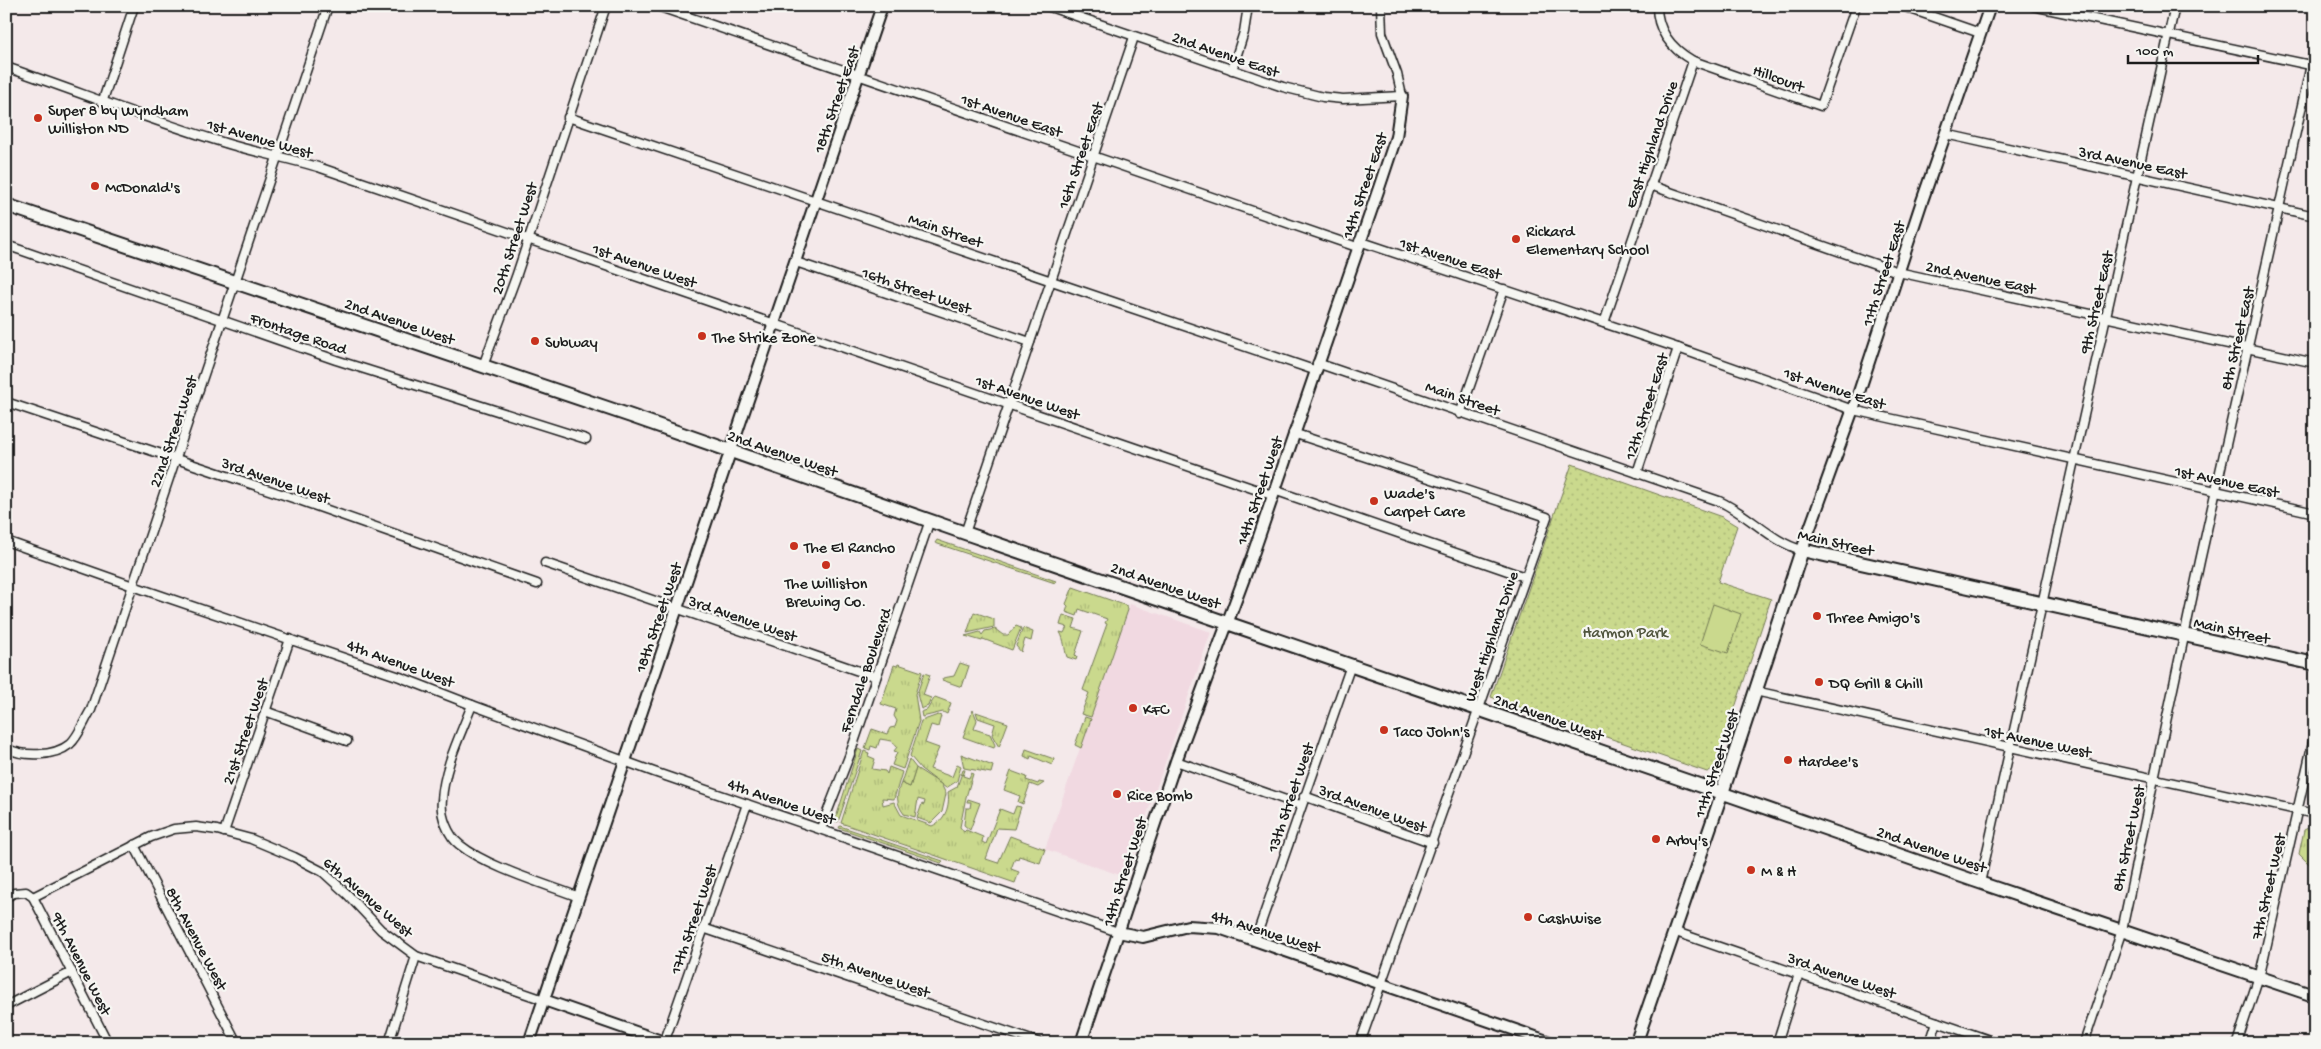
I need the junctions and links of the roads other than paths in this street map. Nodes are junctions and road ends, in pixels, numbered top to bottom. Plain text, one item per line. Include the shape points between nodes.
1 (134, 6) edge
2 (328, 6) edge
3 (606, 6) edge
4 (657, 6) edge
5 (882, 6) edge
6 (1047, 6) edge
7 (1248, 6) edge
8 (1381, 6) edge
9 (1657, 6) edge
10 (1856, 6) edge
11 (1902, 6) edge
12 (1990, 6) edge
13 (2033, 6) edge
14 (2175, 6) edge
15 (1980, 33) junction
16 (2169, 34) junction
17 (1134, 37) junction
18 (2315, 47) edge
19 (1693, 60) junction
20 (2313, 66) edge
21 (6, 67) edge
22 (1232, 70) junction
23 (859, 75) junction
24 (1402, 96) junction
25 (103, 100) junction
26 (568, 117) junction
27 (1946, 134) junction
28 (278, 156) junction
29 (1093, 156) junction
30 (2137, 176) junction
31 (1650, 185) junction
32 (816, 201) junction
33 (6, 205) edge
34 (2278, 208) junction
35 (2315, 216) edge
36 (527, 240) junction
37 (1358, 244) junction
38 (6, 245) edge
39 (796, 262) junction
40 (1898, 272) junction
41 (236, 282) junction
42 (1050, 282) junction
43 (1504, 289) junction
44 (2105, 318) junction
45 (223, 321) junction
46 (1604, 323) junction
47 (774, 324) junction
48 (1030, 342) junction
49 (1678, 348) junction
50 (2247, 349) junction
51 (2315, 364) edge
52 (484, 366) junction
53 (1316, 367) junction
54 (6, 402) edge
55 (1008, 404) junction
56 (1853, 410) junction
57 (1460, 414) junction
58 (1293, 433) junction
59 (586, 439) dead end
60 (730, 451) junction
61 (2074, 459) junction
62 (177, 460) junction
63 (1637, 473) junction
64 (2215, 491) junction
65 (1273, 492) junction
66 (2315, 513) edge
67 (930, 520) junction
68 (964, 533) junction
69 (6, 540) edge
70 (1802, 550) junction
71 (545, 563) dead end
72 (1525, 577) junction
73 (537, 584) dead end
74 (133, 586) junction
75 (2042, 604) junction
76 (676, 608) junction
77 (1227, 623) junction
78 (2184, 635) junction
79 (290, 639) junction
80 (2315, 664) edge
81 (1351, 665) junction
82 (876, 677) junction
83 (1755, 692) junction
84 (472, 705) junction
85 (1479, 709) junction
86 (265, 711) junction
87 (2315, 733) edge
88 (347, 741) dead end
89 (6, 748) edge
90 (2011, 748) junction
91 (1176, 760) junction
92 (624, 761) junction
93 (2153, 779) junction
94 (1722, 793) junction
95 (1304, 796) junction
96 (747, 804) junction
97 (1300, 805) junction
98 (2298, 810) junction
99 (2315, 814) edge
100 (821, 828) junction
101 (224, 832) junction
102 (1432, 843) junction
103 (134, 845) junction
104 (1980, 883) junction
105 (6, 897) edge
106 (33, 897) junction
107 (579, 897) junction
108 (703, 928) junction
109 (2122, 930) junction
110 (1118, 932) junction
111 (1676, 932) junction
112 (1255, 940) junction
113 (416, 956) junction
114 (72, 972) junction
115 (1799, 974) junction
116 (2259, 976) junction
117 (1380, 985) junction
118 (2315, 996) edge
119 (544, 1000) junction
120 (6, 1006) edge
121 (1937, 1022) junction
122 (665, 1042) edge
123 (108, 1043) edge
124 (237, 1043) edge
125 (389, 1043) edge
126 (528, 1043) edge
127 (1040, 1043) edge
128 (1081, 1043) edge
129 (1360, 1043) edge
130 (1553, 1043) edge
131 (1636, 1043) edge
132 (1776, 1043) edge
133 (1930, 1043) edge
134 (1998, 1043) edge
135 (2084, 1043) edge
136 (2237, 1043) edge

1 - 25 street
2 - 28 street, 22nd Street West
3 - 26 street, 20th Street West
4 - 23 street, 1st Avenue East
5 - 23 street, 18th Street East
6 - 17 street, 2nd Avenue East
7 - 22 street
8 - 24 street, 14th Street East via 1382,33
9 - 19 street, Hillcourt via 1664,36 1677,52
10 - 19 street, Hillcourt via 1821,106
11 - 15 street
12 - 15 street, 11th Street East
13 - 16 street
14 - 16 street, 9th Street East
15 - 27 street, 11th Street East
16 - 20 street
16 - 30 street, 9th Street East
17 - 22 street, 2nd Avenue East
17 - 29 street, 16th Street East
18 - 20 street, 8th Street East
19 - 31 street, East Highland Drive
20 - 34 street, 8th Street East
21 - 25 street, 1st Avenue West
22 - 24 street, 2nd Avenue East via 1323,97
23 - 29 street, 1st Avenue East
23 - 32 street, 18th Street East
24 - 37 street, 14th Street East via 1396,137
25 - 28 street, 1st Avenue West via 225,143
26 - 32 street, Main Street
26 - 36 street, 20th Street West
27 - 30 street, 3rd Avenue East
27 - 40 street, 11th Street East
28 - 36 street, 1st Avenue West
28 - 41 street, 22nd Street West
29 - 37 street, 1st Avenue East
29 - 42 street, 16th Street East
30 - 34 street, 3rd Avenue East
30 - 44 street, 9th Street East
31 - 40 street, 2nd Avenue East
31 - 46 street, East Highland Drive
32 - 39 street, 18th Street West
32 - 42 street, Main Street
33 - 41 main road, 2nd Avenue West
34 - 35 street, 3rd Avenue East
34 - 50 street, 8th Street East
36 - 47 street, 1st Avenue West
36 - 52 street, 20th Street West
37 - 43 street, 1st Avenue East
37 - 53 street, 14th Street East
38 - 45 street, Frontage Road
39 - 47 street, 18th Street West
39 - 48 street, 16th Street West
40 - 44 street, 2nd Avenue East
40 - 56 street, 11th Street East
41 - 45 street, 22nd Street West
41 - 52 main road, 2nd Avenue West
42 - 48 street
42 - 53 street, Main Street
43 - 46 street, 1st Avenue East
43 - 57 street
44 - 50 street, 2nd Avenue East
44 - 61 street, 9th Street East
45 - 59 street, Frontage Road
45 - 62 street, 22nd Street West
46 - 49 street, 1st Avenue East
47 - 55 street, 1st Avenue West
47 - 60 street, 18th Street West
48 - 55 street
49 - 56 street, 1st Avenue East
49 - 63 street, 12th Street East
50 - 51 street, 2nd Avenue East
50 - 64 street, 8th Street East
52 - 60 main road, 2nd Avenue West
53 - 57 street, Main Street
53 - 58 street, 14th Street West
54 - 62 street, 3rd Avenue West
55 - 65 street, 1st Avenue West
55 - 68 street
56 - 61 street, 1st Avenue East
56 - 70 street, 11th Street East
57 - 63 street, Main Street
58 - 65 street, 14th Street West
58 - 72 street, West Highland Drive via 1547,517
60 - 67 main road, 2nd Avenue West
60 - 76 street, 18th Street West
61 - 64 street, 1st Avenue East
61 - 75 street, 9th Street East
62 - 73 street, 3rd Avenue West
62 - 74 street, 22nd Street West
63 - 70 street, Main Street via 1734,508 1785,545
64 - 66 street, 1st Avenue East
64 - 78 street, 8th Street East
65 - 72 street, 1st Avenue West
65 - 77 street, 14th Street West
67 - 68 main road, 2nd Avenue West
67 - 82 street, Ferndale Boulevard
68 - 77 main road, 2nd Avenue West
69 - 74 street, 4th Avenue West
70 - 75 main road, Main Street
70 - 83 main road, 11th Street West
71 - 76 street, 3rd Avenue West
72 - 85 street, West Highland Drive
74 - 79 street, 4th Avenue West
74 - 89 street, 22nd Street West via 91,710 70,744 44,755 17,754
75 - 78 main road, Main Street
75 - 90 street, 9th Street East
76 - 82 street, 3rd Avenue West
76 - 92 street, 18th Street West
77 - 81 main road, 2nd Avenue West
77 - 91 street, 14th Street West
78 - 80 main road, Main Street
78 - 93 street, 8th Street West
79 - 84 street, 4th Avenue West via 400,676
79 - 86 street, 21st Street West
81 - 85 main road, 2nd Avenue West
81 - 95 street, 13th Street West
82 - 100 street, Ferndale Boulevard
83 - 90 street, 1st Avenue West
83 - 94 main road, 11th Street West
84 - 92 street, 4th Avenue West
84 - 107 street via 448,768 441,802 446,824 458,844 479,858
85 - 94 main road, 2nd Avenue West
85 - 102 street, West Highland Drive
86 - 88 street
86 - 101 street, 21st Street West
87 - 98 street, 7th Street West
90 - 93 street, 1st Avenue West
90 - 104 street, 9th Street East
91 - 97 street, 3rd Avenue West
91 - 110 street, 14th Street West
92 - 96 street, 4th Avenue West
92 - 107 street, 18th Street West
93 - 98 street, 1st Avenue West
93 - 109 street, 8th Street West
94 - 104 main road, 2nd Avenue West
94 - 111 main road, 11th Street West
95 - 97 street, 13th Street West
95 - 102 street, 3rd Avenue West
96 - 100 street, 4th Avenue West
96 - 108 street, 17th Street West
97 - 112 street, 13th Street West
98 - 99 street, 1st Avenue West
98 - 116 street, 7th Street West
100 - 110 street, 4th Avenue West
101 - 103 street, 6th Avenue West via 196,826 174,829
101 - 113 street, 6th Avenue West via 251,839 323,872 381,930
102 - 117 street, West Highland Drive
103 - 106 street, 6th Avenue West
103 - 124 street, 8th Avenue West
104 - 109 main road, 2nd Avenue West
105 - 106 street via 26,892
106 - 114 street, 9th Avenue West
107 - 119 street, 18th Street West
108 - 122 street, 17th Street West
108 - 127 street, 5th Avenue West
109 - 116 main road, 2nd Avenue West
109 - 135 street, 8th Street West
110 - 112 street, 4th Avenue West via 1143,937 1188,926 1207,926
110 - 128 street, 14th Street West
111 - 115 street, 3rd Avenue West
111 - 131 main road, 11th Street West
112 - 117 street, 4th Avenue West
113 - 119 street, 6th Avenue West
113 - 125 street
114 - 120 street
114 - 123 street, 9th Avenue West
115 - 121 street, 3rd Avenue West
115 - 132 street
116 - 118 main road, 2nd Avenue West
116 - 136 street, 7th Street West
117 - 129 street, West Highland Drive
117 - 130 street, 4th Avenue West
119 - 122 street, 6th Avenue West
119 - 126 street, 18th Street West
121 - 133 street
121 - 134 street, 3rd Avenue West

